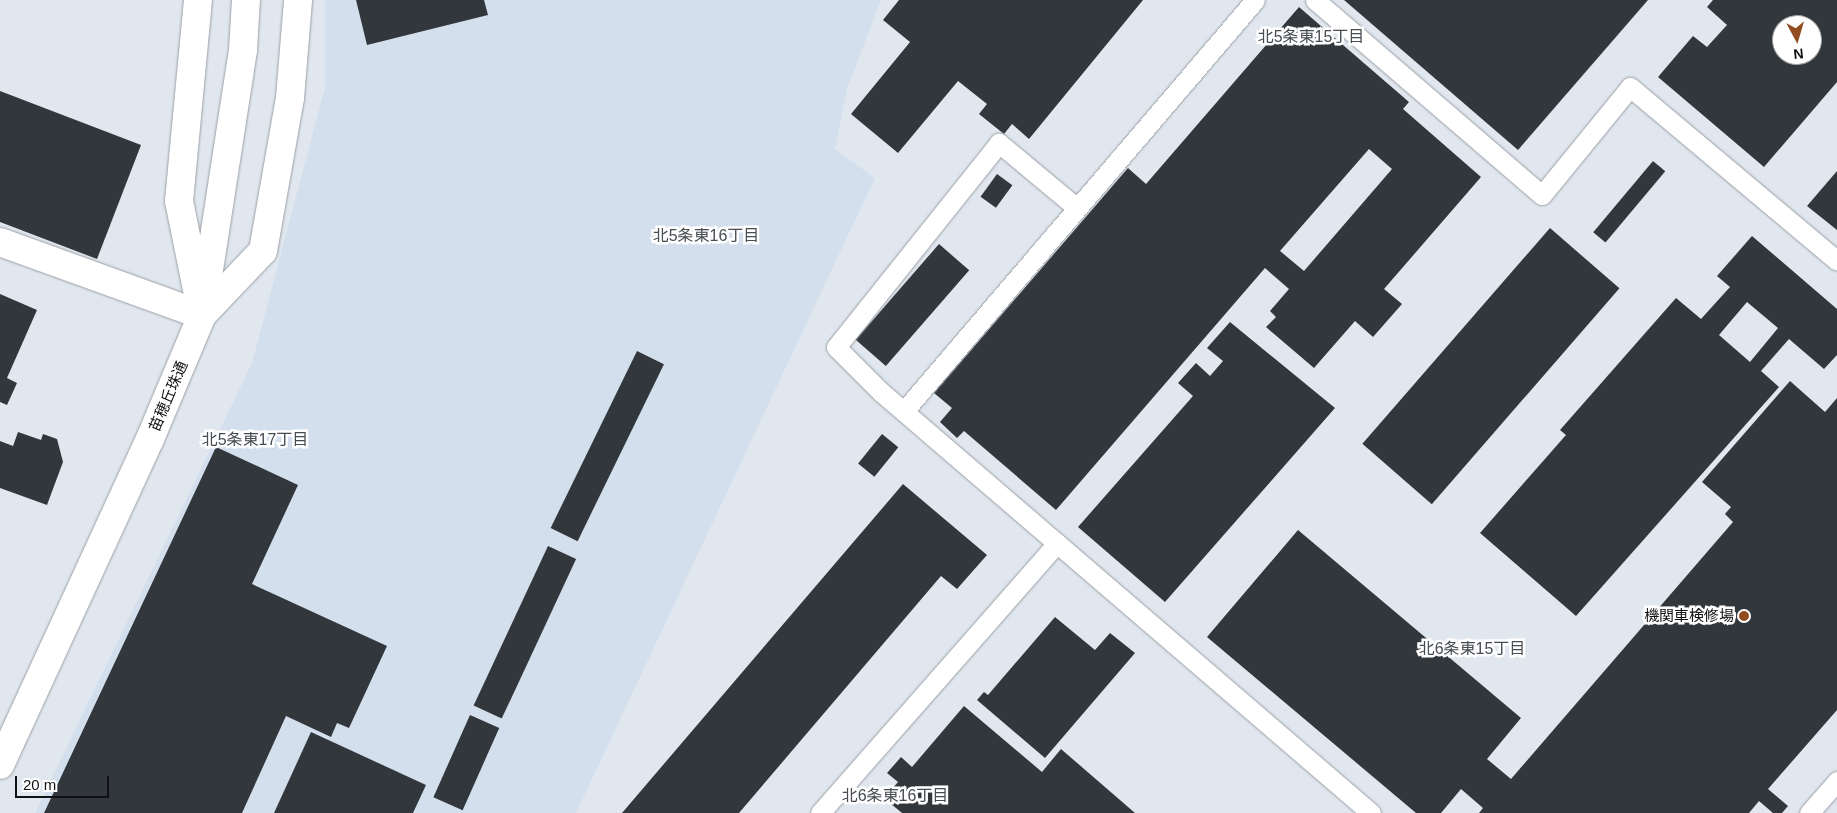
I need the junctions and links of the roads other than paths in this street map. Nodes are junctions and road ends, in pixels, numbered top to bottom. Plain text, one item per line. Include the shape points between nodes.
1 (198, 0) edge
2 (246, 0) edge
3 (298, 0) edge
4 (1255, 0) edge
5 (1315, 0) edge
6 (1077, 208) junction
7 (0, 242) edge
8 (1837, 261) edge
9 (202, 315) junction
10 (904, 411) junction
11 (1057, 543) junction
12 (0, 765) edge
13 (1837, 781) edge
14 (820, 813) edge
15 (1371, 813) edge
16 (1809, 813) edge

1 - 9 street via 179,201
2 - 9 street, 苗穂丘珠通 via 243,50
3 - 9 street via 290,98 263,251
4 - 6 lane
5 - 8 lane via 1542,195 1630,87
6 - 10 lane
6 - 10 lane via 999,143 836,346
7 - 9 street
9 - 12 street, 苗穂丘珠通 via 150,440
10 - 11 lane
11 - 14 lane
11 - 15 lane
13 - 16 lane

